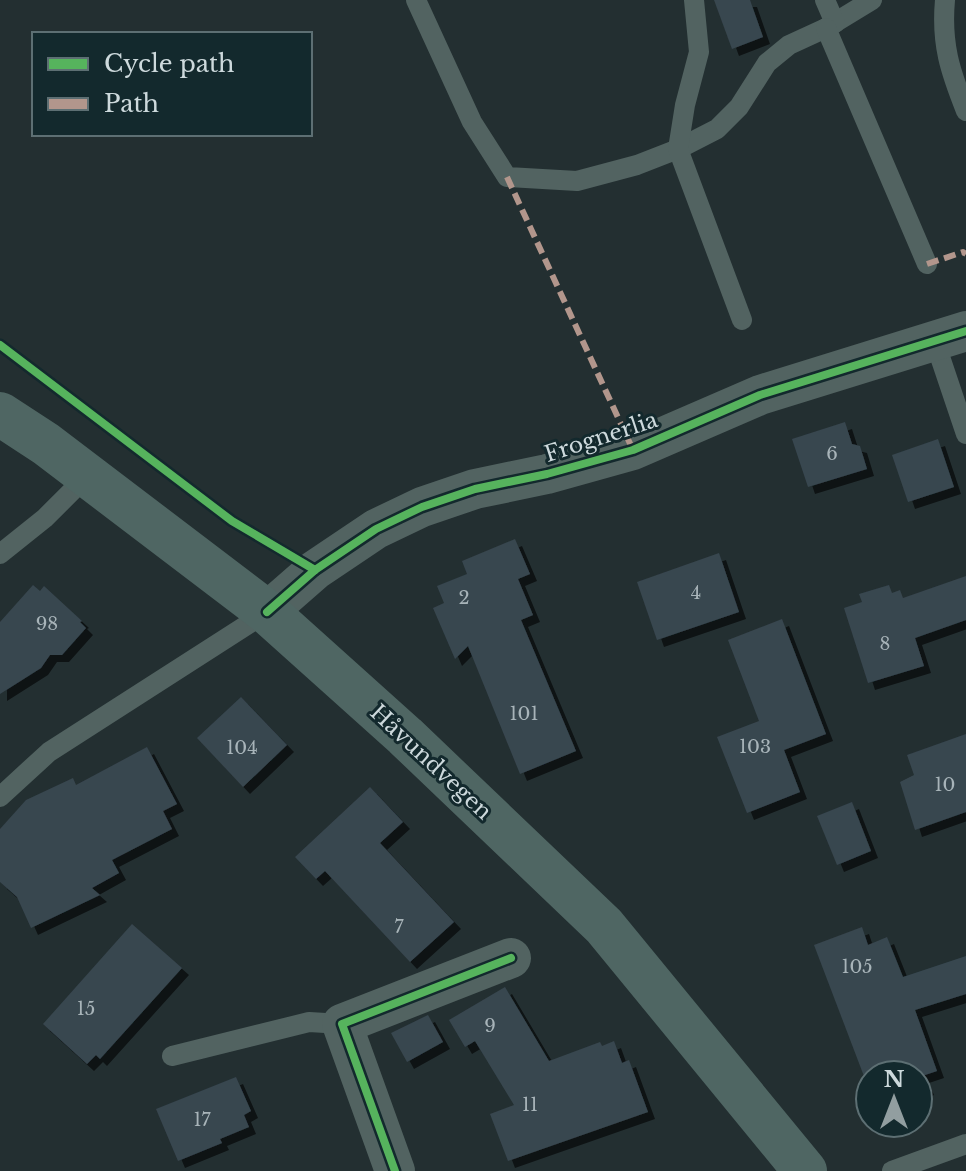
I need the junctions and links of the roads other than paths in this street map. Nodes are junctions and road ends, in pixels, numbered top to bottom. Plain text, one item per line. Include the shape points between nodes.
1 (416, 0) edge
2 (694, 0) edge
3 (825, 0) edge
4 (872, 0) edge
5 (945, 0) edge
6 (830, 26) junction
7 (966, 111) edge
8 (678, 149) junction
9 (927, 264) dead end
10 (742, 320) dead end
11 (951, 337) edge
12 (0, 414) edge
13 (966, 434) edge
14 (87, 476) junction
15 (0, 554) edge
16 (267, 612) junction
17 (0, 797) edge
18 (511, 958) dead end
19 (342, 1024) junction
20 (172, 1056) dead end
21 (966, 1144) edge
22 (395, 1171) edge
23 (805, 1171) edge
24 (892, 1171) edge

1 - 8 lane via 472,122 507,177 577,181
2 - 8 lane via 699,52
3 - 6 lane
4 - 6 lane
5 - 7 lane via 948,65
6 - 8 lane via 789,45 767,63 739,107 717,129
6 - 9 lane
8 - 10 lane
11 - 13 lane
11 - 16 street, Frognerlia via 760,395 633,450 422,507 376,529 315,570
12 - 14 main road, Håvundvegen
14 - 15 lane
14 - 16 main road, Håvundvegen
16 - 17 lane via 49,752
16 - 23 main road, Håvundvegen via 604,926
18 - 19 street
19 - 20 lane via 309,1022
19 - 22 street
21 - 24 lane

